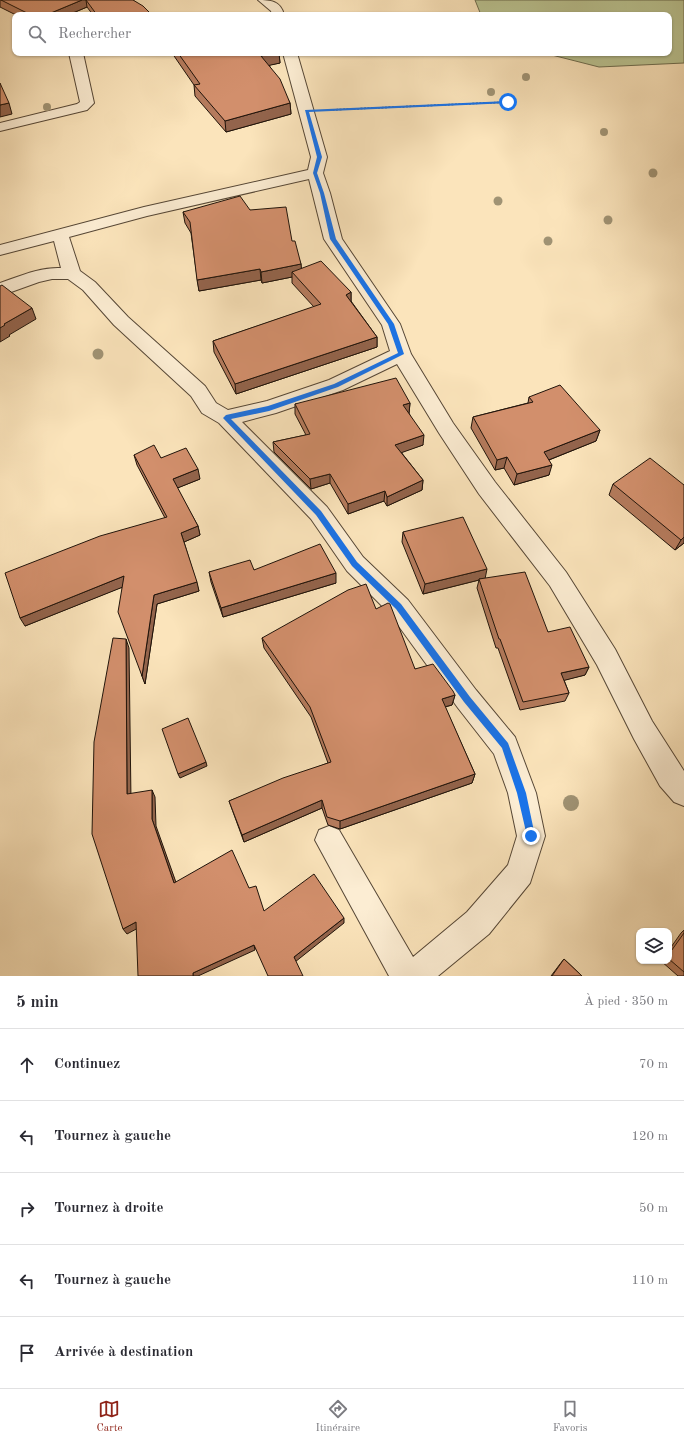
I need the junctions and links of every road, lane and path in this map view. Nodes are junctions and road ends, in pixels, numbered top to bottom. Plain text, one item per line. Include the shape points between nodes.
1 (264, 0) edge
2 (277, 12) edge
3 (77, 56) edge
4 (291, 56) edge
5 (508, 102) dead end
6 (307, 111) junction
7 (0, 127) edge
8 (315, 173) junction
9 (60, 234) junction
10 (0, 250) edge
11 (72, 274) junction
12 (0, 290) edge
13 (401, 354) junction
14 (226, 418) junction
15 (684, 792) edge
16 (329, 840) dead end
17 (406, 976) edge
18 (414, 976) edge

1 - 2 street
3 - 7 street via 87,103 82,107
4 - 6 street
5 - 6 path
6 - 8 street via 320,157
8 - 9 street
8 - 13 street via 333,239 391,324
9 - 10 street
9 - 11 street
11 - 12 street via 52,273 34,277
11 - 14 street via 89,286 121,321 198,391 209,408
13 - 14 street via 336,385 269,408
13 - 15 street via 446,428 487,488 558,579 606,657 666,770
14 - 18 street via 319,513 355,564 399,606 505,746 522,793 531,836 520,873 478,924
16 - 17 street

